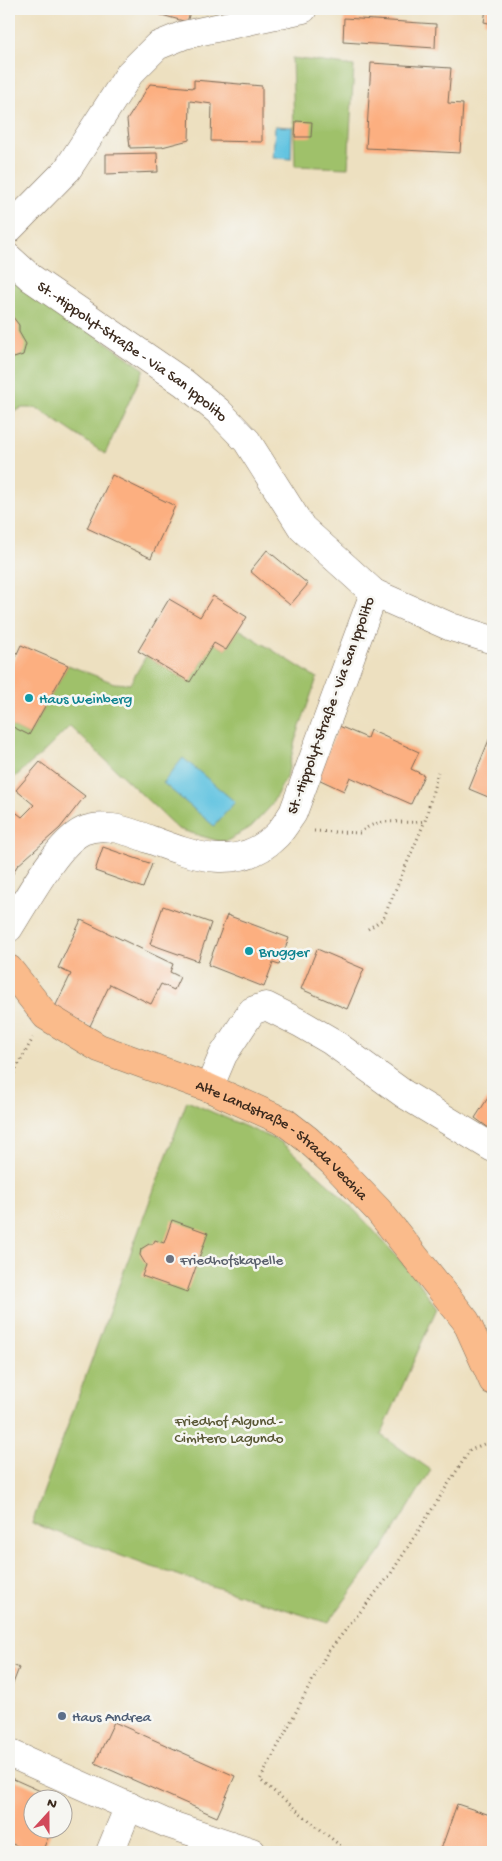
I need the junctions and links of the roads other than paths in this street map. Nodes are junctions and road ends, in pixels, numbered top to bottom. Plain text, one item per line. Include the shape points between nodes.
1 (303, 9) edge
2 (9, 229) edge
3 (9, 258) edge
4 (374, 592) junction
5 (493, 640) edge
6 (9, 928) edge
7 (9, 969) edge
8 (209, 1088) junction
9 (493, 1148) edge
10 (493, 1381) edge
11 (9, 1752) edge
12 (129, 1806) junction
13 (110, 1852) edge
14 (252, 1852) edge

1 - 2 street via 194,32 157,46 130,73 67,170
3 - 4 street, St.-Hippolyt-Straße - Via San Ippolito via 31,278 184,383 218,411 247,441 302,528
4 - 5 street via 451,627
4 - 6 street, St.-Hippolyt-Straße - Via San Ippolito via 293,813 277,835 257,850 220,859 173,848 118,829 96,828 82,832 49,866
7 - 8 main road, Alte Landstraße - Strada Vecchia via 46,1016 99,1048
8 - 9 street via 223,1054 252,1011 266,1006 331,1041 404,1094
8 - 10 main road, Alte Landstraße - Strada Vecchia via 284,1122 332,1162 378,1210 466,1321
11 - 12 street
12 - 13 street
12 - 14 street via 168,1824

